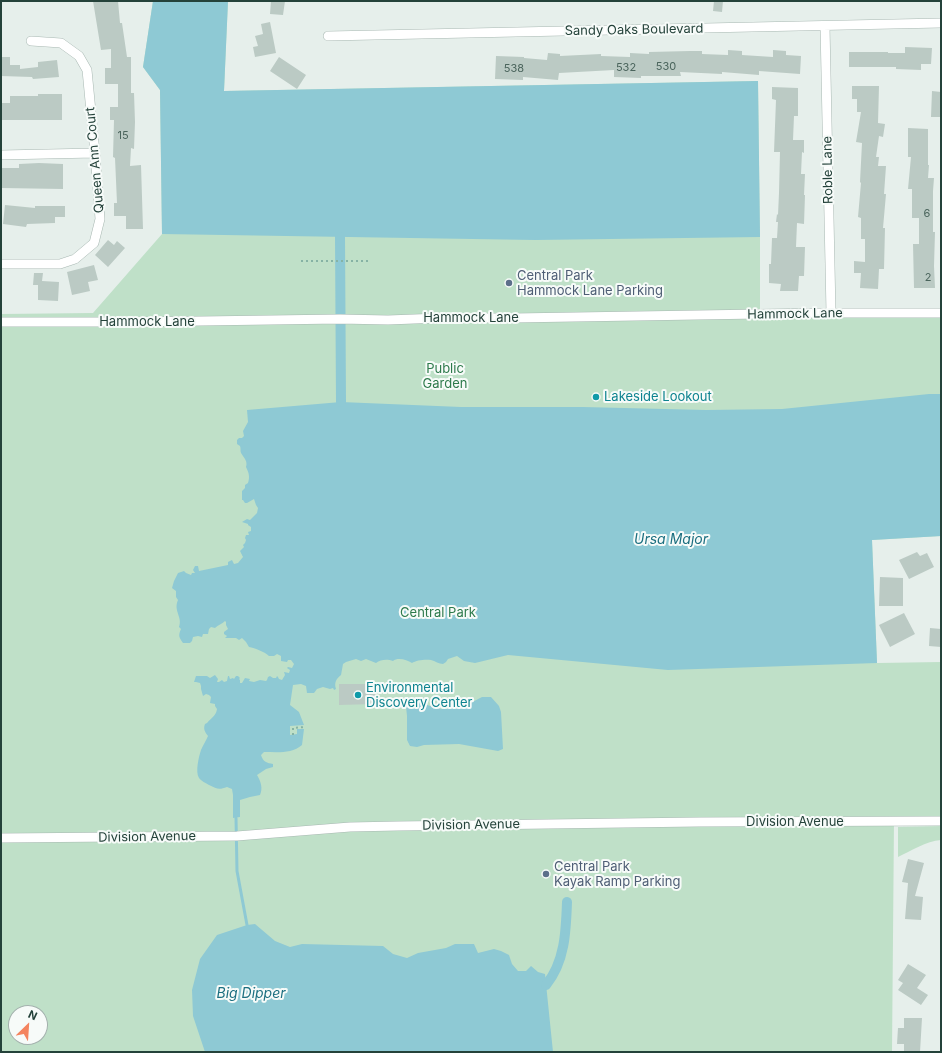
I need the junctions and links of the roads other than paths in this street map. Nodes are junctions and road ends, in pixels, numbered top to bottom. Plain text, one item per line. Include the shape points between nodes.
1 (941, 23) edge
2 (825, 26) junction
3 (328, 36) dead end
4 (31, 41) dead end
5 (95, 153) junction
6 (1, 155) edge
7 (1, 264) edge
8 (831, 313) junction
9 (941, 313) edge
10 (1, 322) edge
11 (941, 821) edge
12 (1, 838) edge

1 - 2 street, Sandy Oaks Boulevard
2 - 3 street, Sandy Oaks Boulevard
2 - 8 street, Roble Lane
4 - 5 street, Queen Ann Court via 61,43 79,56 87,70
5 - 6 street
5 - 7 street, Queen Ann Court via 100,219 94,243 75,260 60,264
8 - 9 street, Hammock Lane
8 - 10 street, Hammock Lane via 388,320
11 - 12 street, Division Avenue via 391,826 237,836

